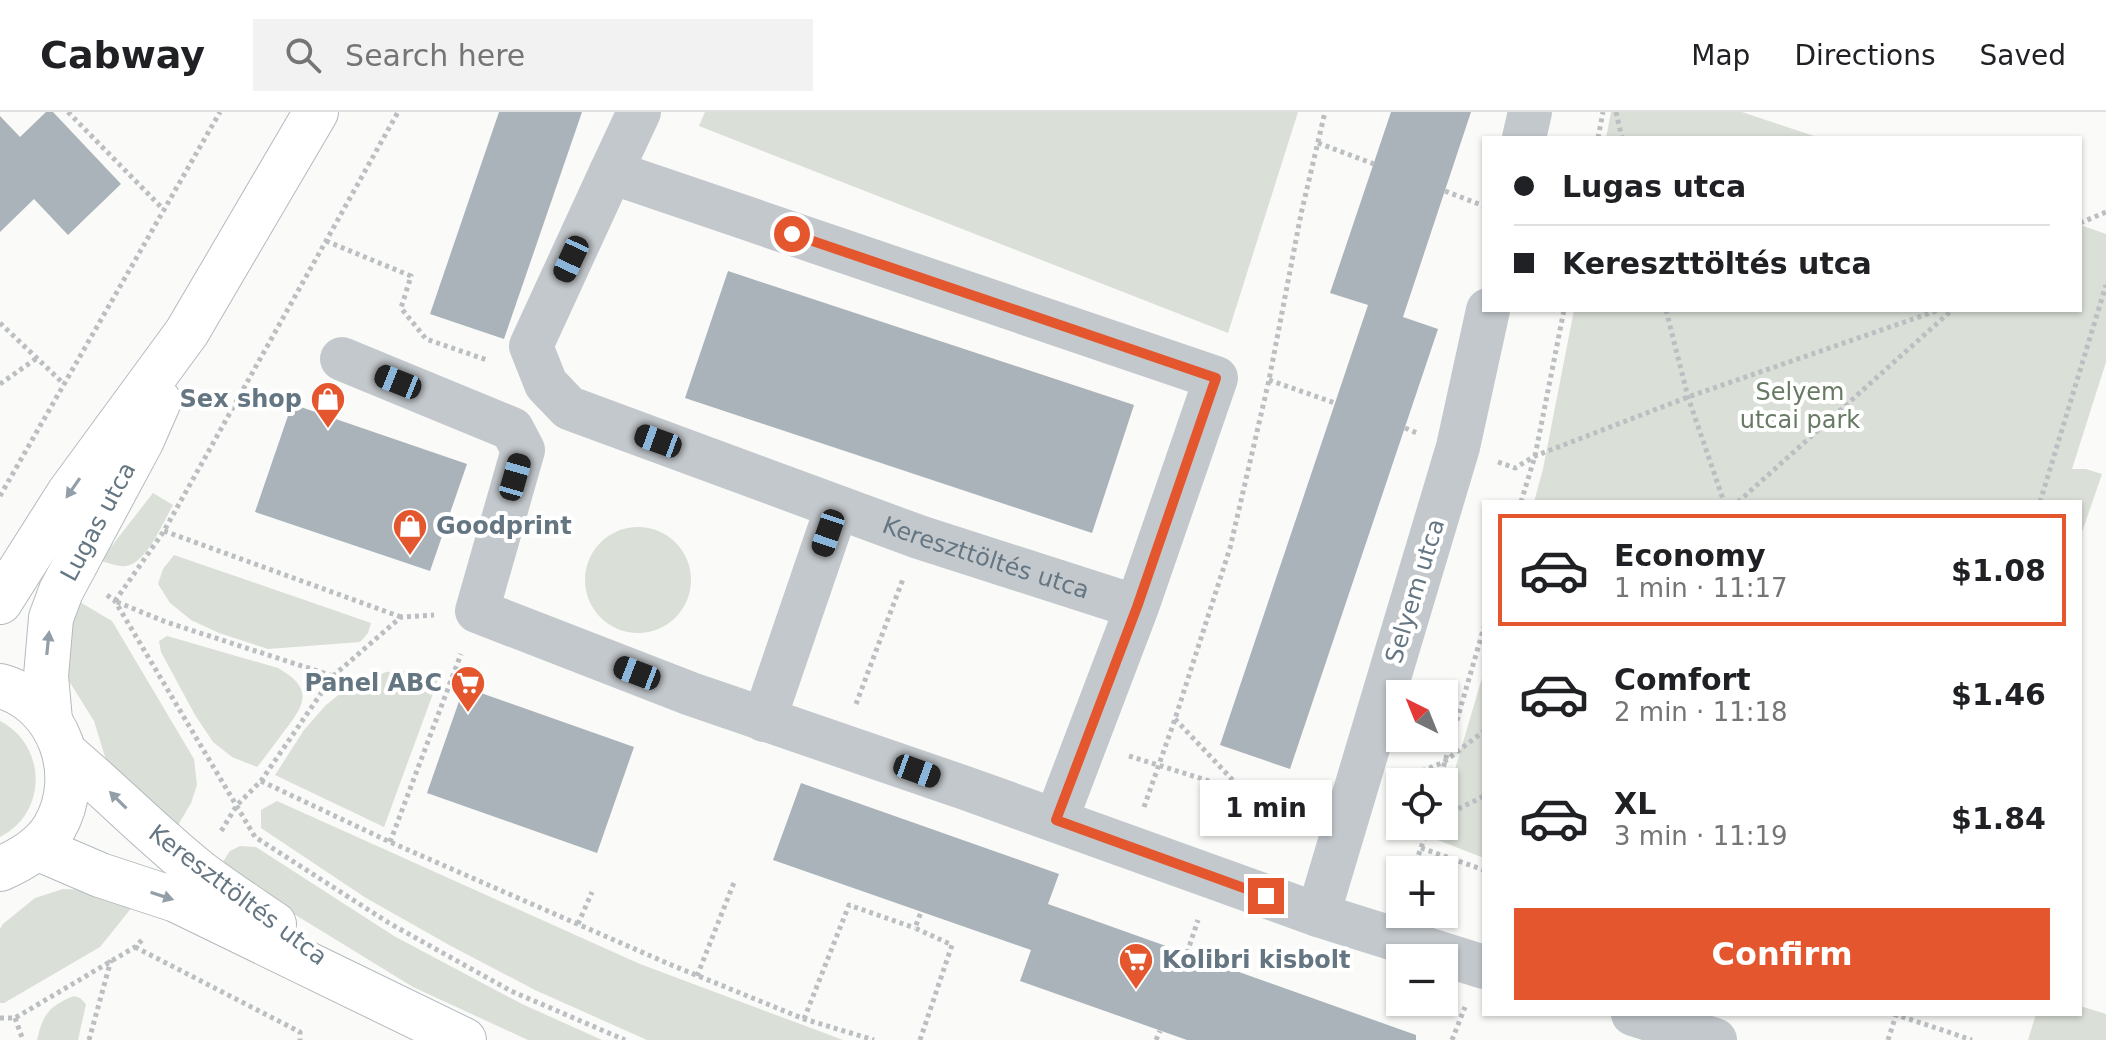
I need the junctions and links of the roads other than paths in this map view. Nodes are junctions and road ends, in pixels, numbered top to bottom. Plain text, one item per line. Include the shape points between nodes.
1 (316, 112) edge
2 (639, 112) edge
3 (1530, 112) edge
4 (1524, 136) edge
5 (611, 172) junction
6 (1488, 312) edge
7 (187, 332) junction
8 (342, 359) dead end
9 (837, 507) junction
10 (0, 602) edge
11 (1137, 607) junction
12 (0, 686) edge
13 (764, 720) junction
14 (57, 737) junction
15 (1056, 820) junction
16 (14, 868) edge
17 (1318, 915) junction
18 (1482, 966) edge
19 (381, 999) junction
20 (1639, 1016) edge
21 (464, 1040) edge
22 (1715, 1040) edge

1 - 7 street, Lugas utca
2 - 5 street
3 - 4 street
5 - 9 street, Kereszttöltés utca via 531,346 542,372 569,408
5 - 11 street via 1216,378
6 - 17 street, Selyem utca via 1458,447
7 -> 10 street, Lugas utca via 69,493
14 -> 7 street, Lugas utca via 46,676 51,618 142,440
8 - 13 street via 512,429 523,450 477,611
9 - 11 street, Kereszttöltés utca
9 - 13 street
11 - 15 street
12 - 14 street, Kereszttöltés utca via 32,702
13 - 15 street
14 - 16 street, Lugas utca via 68,779 64,804 54,829
19 -> 14 street, Kereszttöltés utca via 196,869
15 - 17 street
16 -> 19 street, Kereszttöltés utca via 100,875 176,900
17 - 18 street
19 - 21 street, Kereszttöltés utca
20 - 22 street

